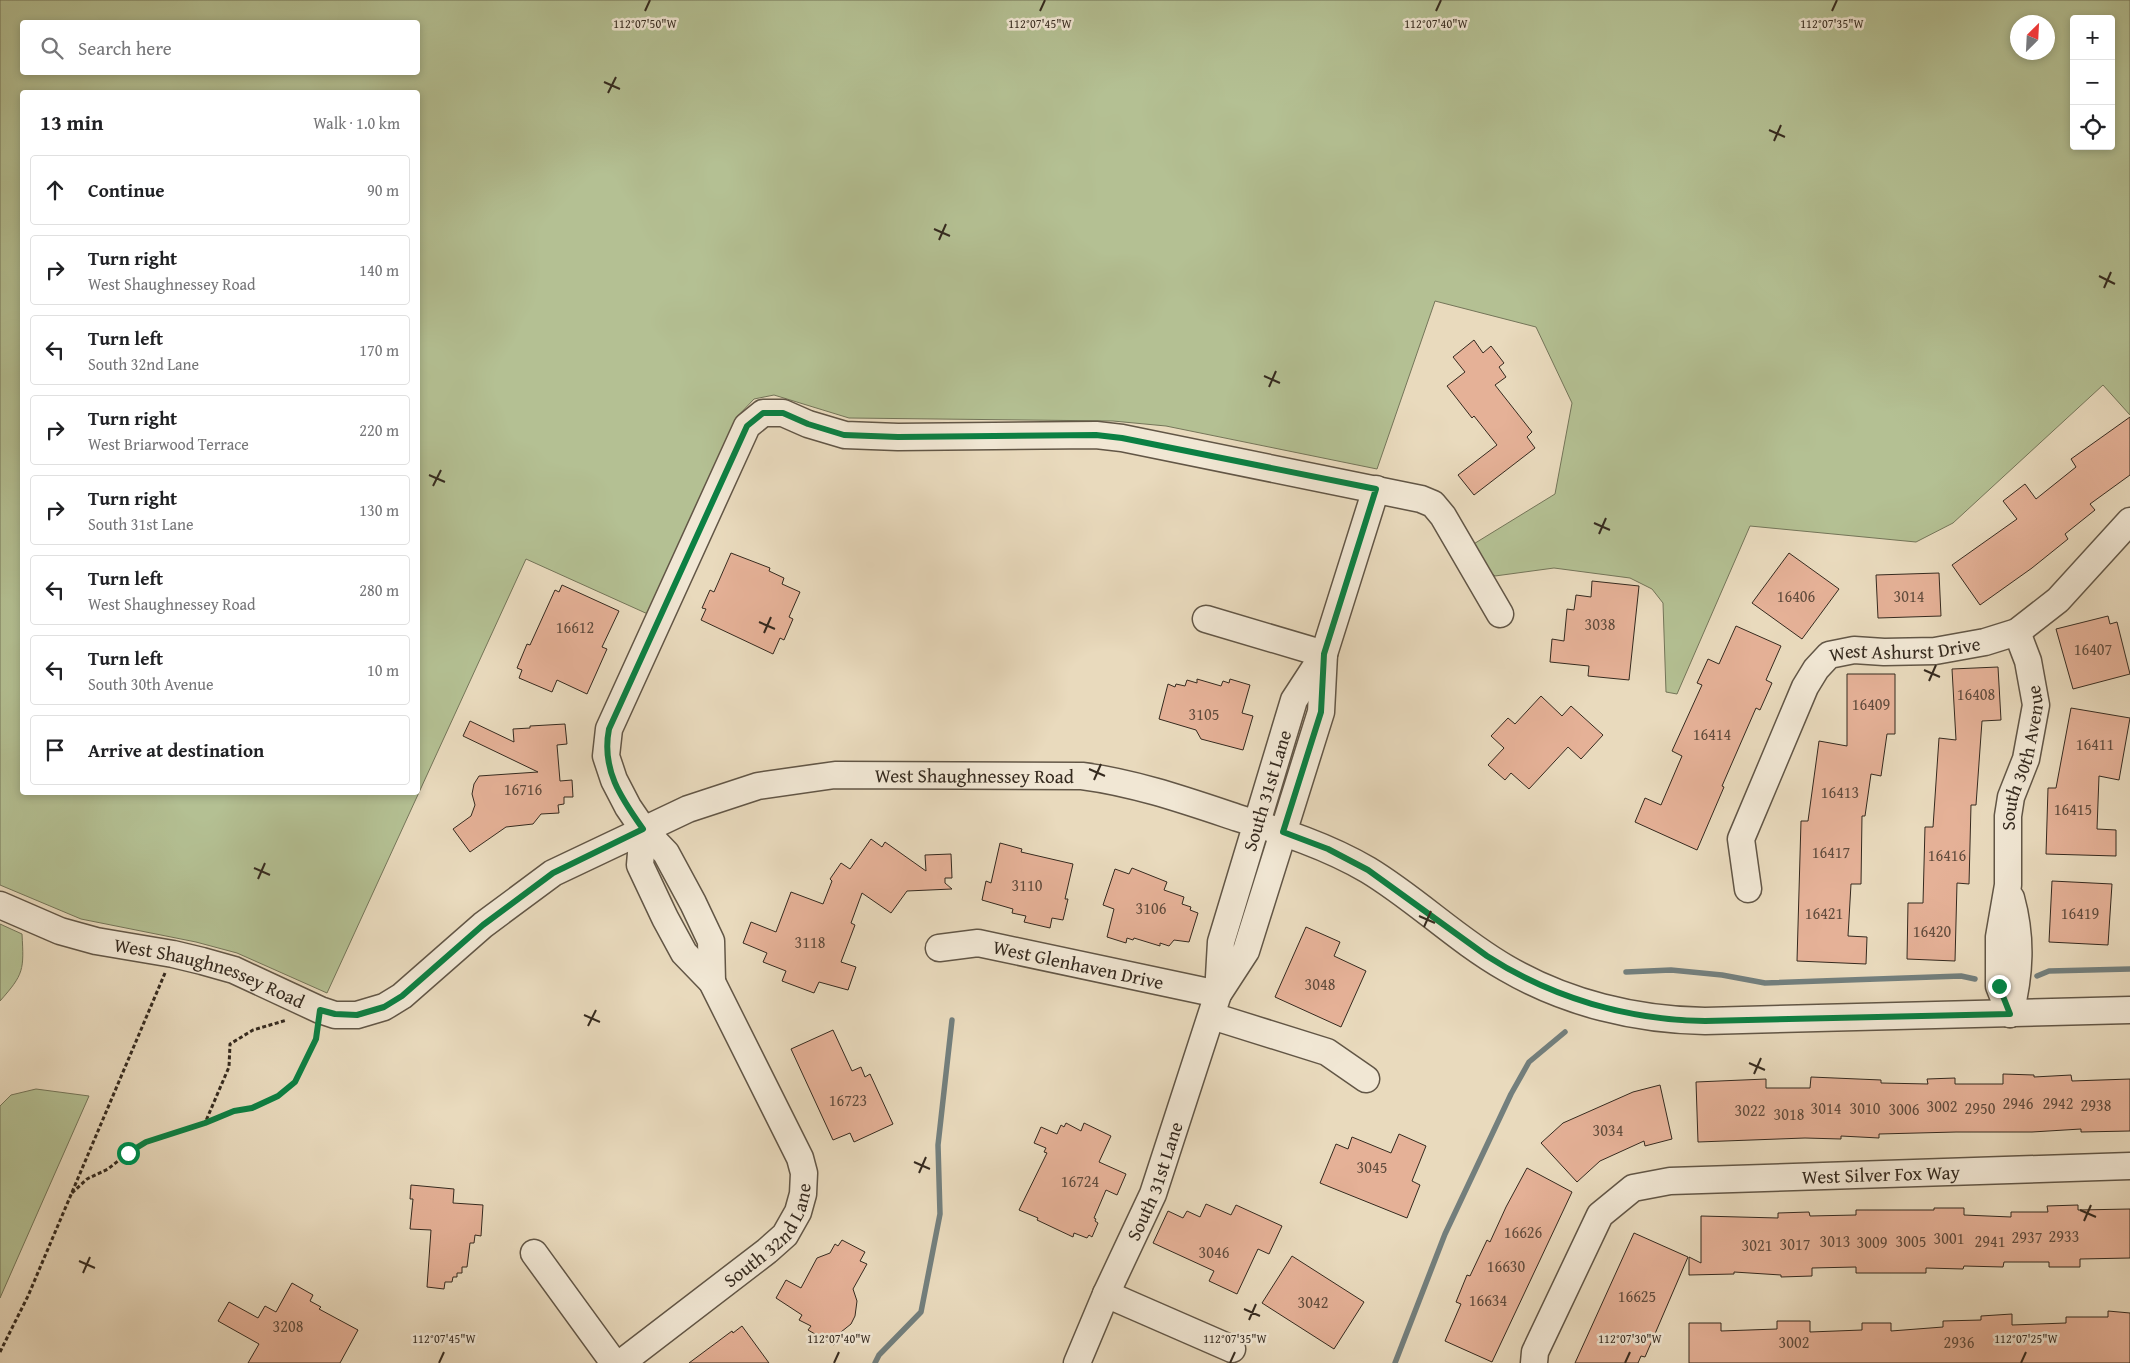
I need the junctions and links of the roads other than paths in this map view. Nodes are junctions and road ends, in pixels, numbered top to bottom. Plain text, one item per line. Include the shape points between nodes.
1 (1376, 489) junction
2 (2130, 521) edge
3 (1500, 614) dead end
4 (1206, 619) dead end
5 (2017, 632) junction
6 (1324, 654) junction
7 (1282, 738) junction
8 (1310, 748) junction
9 (1256, 824) junction
10 (643, 829) junction
11 (1283, 832) junction
12 (1748, 889) dead end
13 (1234, 900) junction
14 (693, 903) junction
15 (0, 905) edge
16 (1259, 908) junction
17 (666, 918) junction
18 (939, 948) dead end
19 (712, 982) junction
20 (1215, 1005) junction
21 (2130, 1010) edge
22 (2010, 1014) junction
23 (1366, 1078) dead end
24 (2130, 1166) edge
25 (534, 1253) dead end
26 (1106, 1294) junction
27 (1232, 1349) dead end
28 (614, 1363) edge
29 (621, 1363) edge
30 (1077, 1363) edge
31 (1534, 1363) edge

1 - 3 street via 1433,504
1 - 6 street, South 31st Lane
1 - 10 street, South 32nd Lane via 1114,437 844,435 783,413 763,413 747,426 609,729 606,756 614,780
2 - 5 street, West Ashurst Drive via 2058,600
4 - 6 street
5 - 12 street, West Ashurst Drive via 1985,642 1935,651 1854,650 1829,656 1805,687 1741,839
5 - 22 street, South 30th Avenue via 2028,661 2036,705 2026,759 2011,797 2008,885 2017,919 2018,984
6 - 7 street, South 31st Lane via 1294,700
6 - 8 street, South 31st Lane via 1321,712
7 - 8 street
7 - 9 street, South 31st Lane
8 - 11 street, South 31st Lane
9 - 10 street, West Shaughnessey Road via 1179,798 1082,776 835,775 758,786
9 - 11 street, West Shaughnessey Road
9 - 13 street, South 31st Lane
10 - 14 street, South 32nd Lane via 666,853
10 - 15 street, West Shaughnessey Road via 553,873 483,925 402,996 384,1007 357,1015 320,1010 234,970 173,954 96,942 60,931
10 - 17 street, South 32nd Lane via 640,864
11 - 16 street, South 31st Lane
11 - 22 street, West Shaughnessey Road via 1328,849 1368,870 1506,968 1611,1010 1654,1018 1705,1021
13 - 16 street
13 - 20 street, South 31st Lane via 1221,942
14 - 17 street
14 - 19 street, South 32nd Lane via 710,941
16 - 20 street, South 31st Lane via 1246,951
17 - 19 street, South 32nd Lane via 684,953
18 - 20 street, West Glenhaven Drive via 978,943
19 - 29 street, South 32nd Lane via 794,1143 804,1173 803,1194 798,1212 785,1235 767,1252
20 - 23 street, West Glenhaven Drive via 1327,1052
20 - 26 street, South 31st Lane via 1153,1194
21 - 22 street, West Shaughnessey Road
24 - 31 street, West Silver Fox Way via 1670,1181 1633,1188 1600,1215 1535,1352
25 - 28 street
26 - 27 street
26 - 30 street, South 31st Lane

